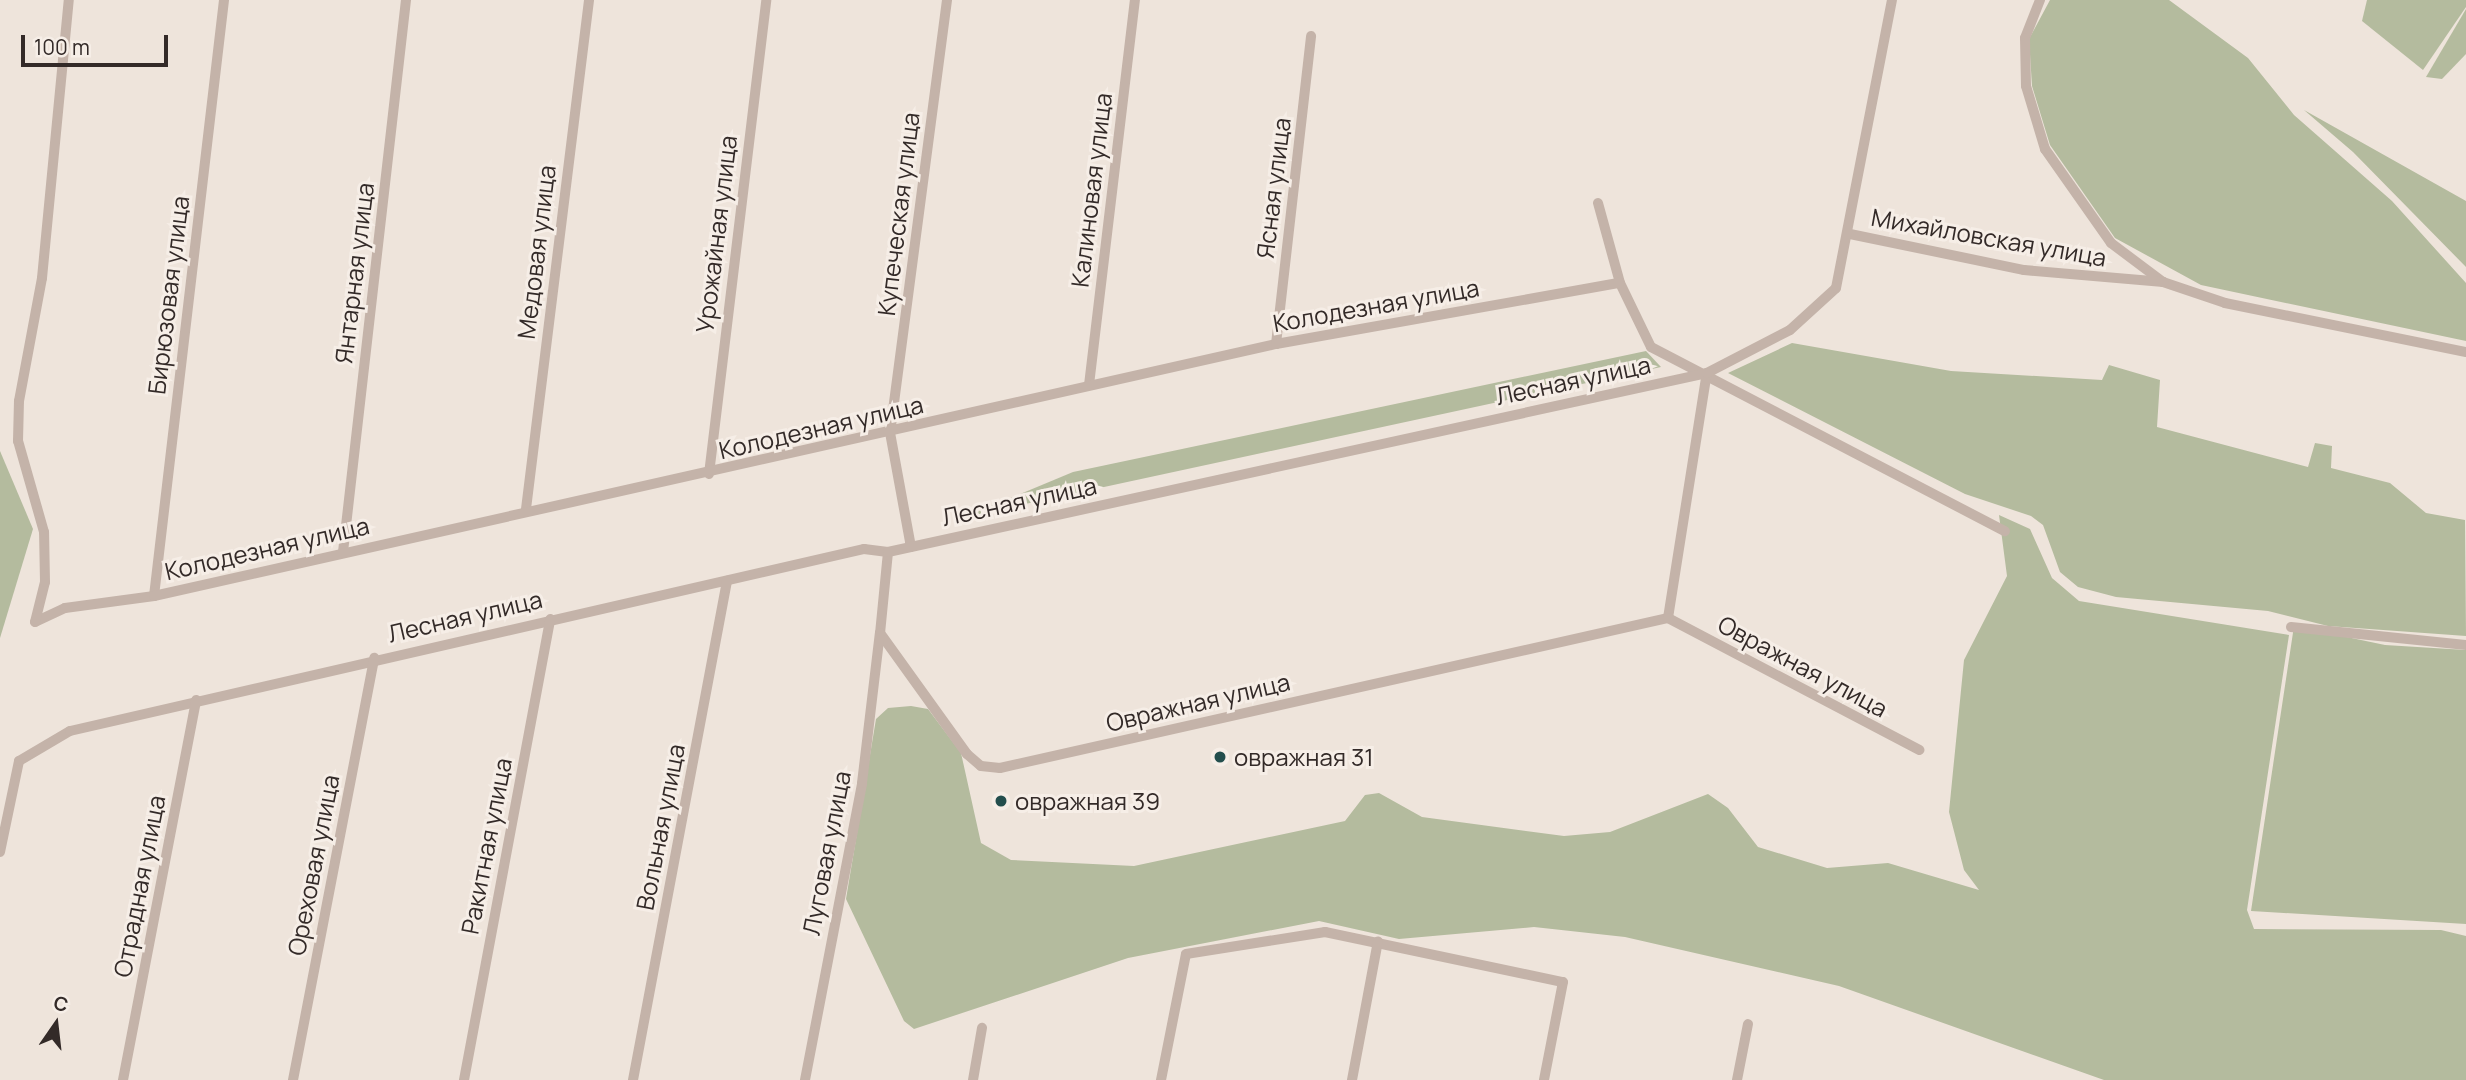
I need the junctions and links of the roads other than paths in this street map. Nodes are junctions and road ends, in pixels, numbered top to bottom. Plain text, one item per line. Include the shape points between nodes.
1 (69, 0) edge
2 (224, 0) edge
3 (406, 0) edge
4 (589, 0) edge
5 (765, 0) edge
6 (947, 0) edge
7 (1135, 0) edge
8 (1892, 0) edge
9 (2040, 0) edge
10 (1311, 36) dead end
11 (1598, 203) dead end
12 (1850, 234) junction
13 (2163, 282) junction
14 (1619, 283) junction
15 (1276, 344) junction
16 (2466, 352) edge
17 (1707, 373) junction
18 (1089, 385) junction
19 (890, 433) junction
20 (709, 474) junction
21 (526, 509) junction
22 (2005, 531) dead end
23 (911, 547) junction
24 (343, 552) junction
25 (888, 552) junction
26 (727, 582) junction
27 (154, 596) junction
28 (1668, 618) junction
29 (550, 619) junction
30 (2291, 627) dead end
31 (880, 633) junction
32 (2466, 645) edge
33 (374, 658) junction
34 (195, 700) junction
35 (1919, 750) dead end
36 (0, 852) edge
37 (1378, 941) junction
38 (1748, 1024) dead end
39 (982, 1028) dead end
40 (123, 1080) edge
41 (293, 1080) edge
42 (464, 1080) edge
43 (634, 1080) edge
44 (805, 1080) edge
45 (973, 1080) edge
46 (1161, 1080) edge
47 (1352, 1080) edge
48 (1544, 1080) edge
49 (1737, 1080) edge

1 - 27 street, Колодезная улица via 41,278 19,401 18,440 44,532 45,582 35,622 65,608
2 - 27 street, Бирюзовая улица
3 - 24 street, Янтарная улица
4 - 21 street, Медовая улица
5 - 20 street, Урожайная улица
6 - 19 street, Купеческая улица
7 - 18 street, Калиновая улица
8 - 12 street, Михайловская улица
9 - 13 street, Михайловская улица via 2025,38 2026,86 2045,149 2111,243
10 - 15 street, Ясная улица
11 - 14 street
12 - 13 street, Михайловская улица via 2024,270
12 - 17 street, Михайловская улица via 1836,288 1790,330
13 - 16 street, Михайловская улица via 2225,303
14 - 15 street, Колодезная улица
14 - 17 street via 1651,347
15 - 18 street, Колодезная улица
17 - 22 street
17 - 23 street, Лесная улица
17 - 28 street
18 - 19 street, Колодезная улица
19 - 20 street, Колодезная улица
19 - 23 street, Купеческая улица
20 - 21 street, Колодезная улица
21 - 24 street, Колодезная улица
23 - 25 street, Лесная улица
24 - 27 street, Колодезная улица
25 - 26 street, Лесная улица via 864,549
25 - 31 street
26 - 29 street, Лесная улица
26 - 43 street, Вольная улица
28 - 31 street, Овражная улица via 1000,768 981,766 967,754
28 - 35 street, Овражная улица
29 - 33 street, Лесная улица
29 - 42 street, Ракитная улица
30 - 32 street
31 - 44 street, Луговая улица via 862,783
33 - 34 street, Лесная улица
33 - 41 street, Ореховая улица
34 - 36 street, Лесная улица via 70,731 19,761
34 - 40 street, Отрадная улица
37 - 46 street via 1325,932 1186,954
37 - 47 street
37 - 48 street via 1563,982
38 - 49 street
39 - 45 street

